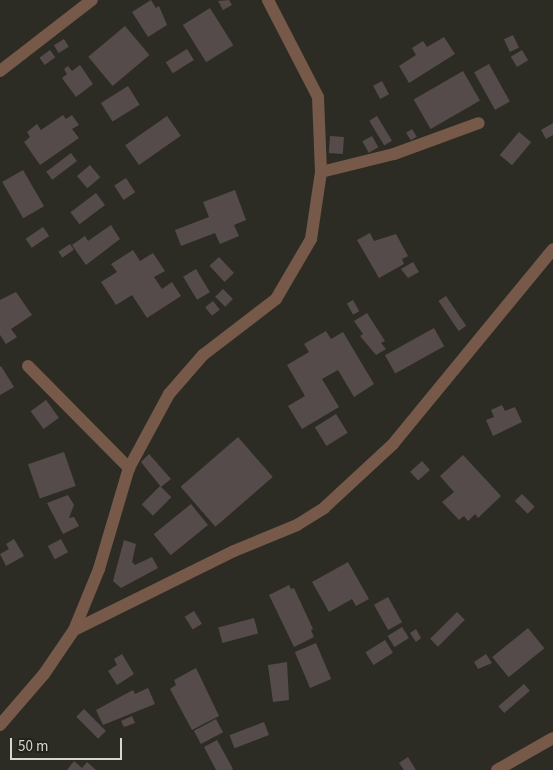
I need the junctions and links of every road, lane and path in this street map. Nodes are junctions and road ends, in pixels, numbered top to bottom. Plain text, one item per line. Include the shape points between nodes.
1 (92, 0) edge
2 (268, 0) edge
3 (0, 71) edge
4 (479, 123) dead end
5 (321, 172) junction
6 (553, 249) edge
7 (28, 366) dead end
8 (129, 468) junction
9 (74, 630) junction
10 (0, 725) edge
11 (553, 738) edge
12 (497, 770) edge

1 - 3 street
2 - 5 street via 318,97
4 - 5 street via 394,154
5 - 8 street via 311,239 287,284 276,299 186,372 169,394
6 - 9 street via 393,444 324,508 296,525 234,551
7 - 8 street
8 - 9 street via 99,569
9 - 10 street via 44,674
11 - 12 street

